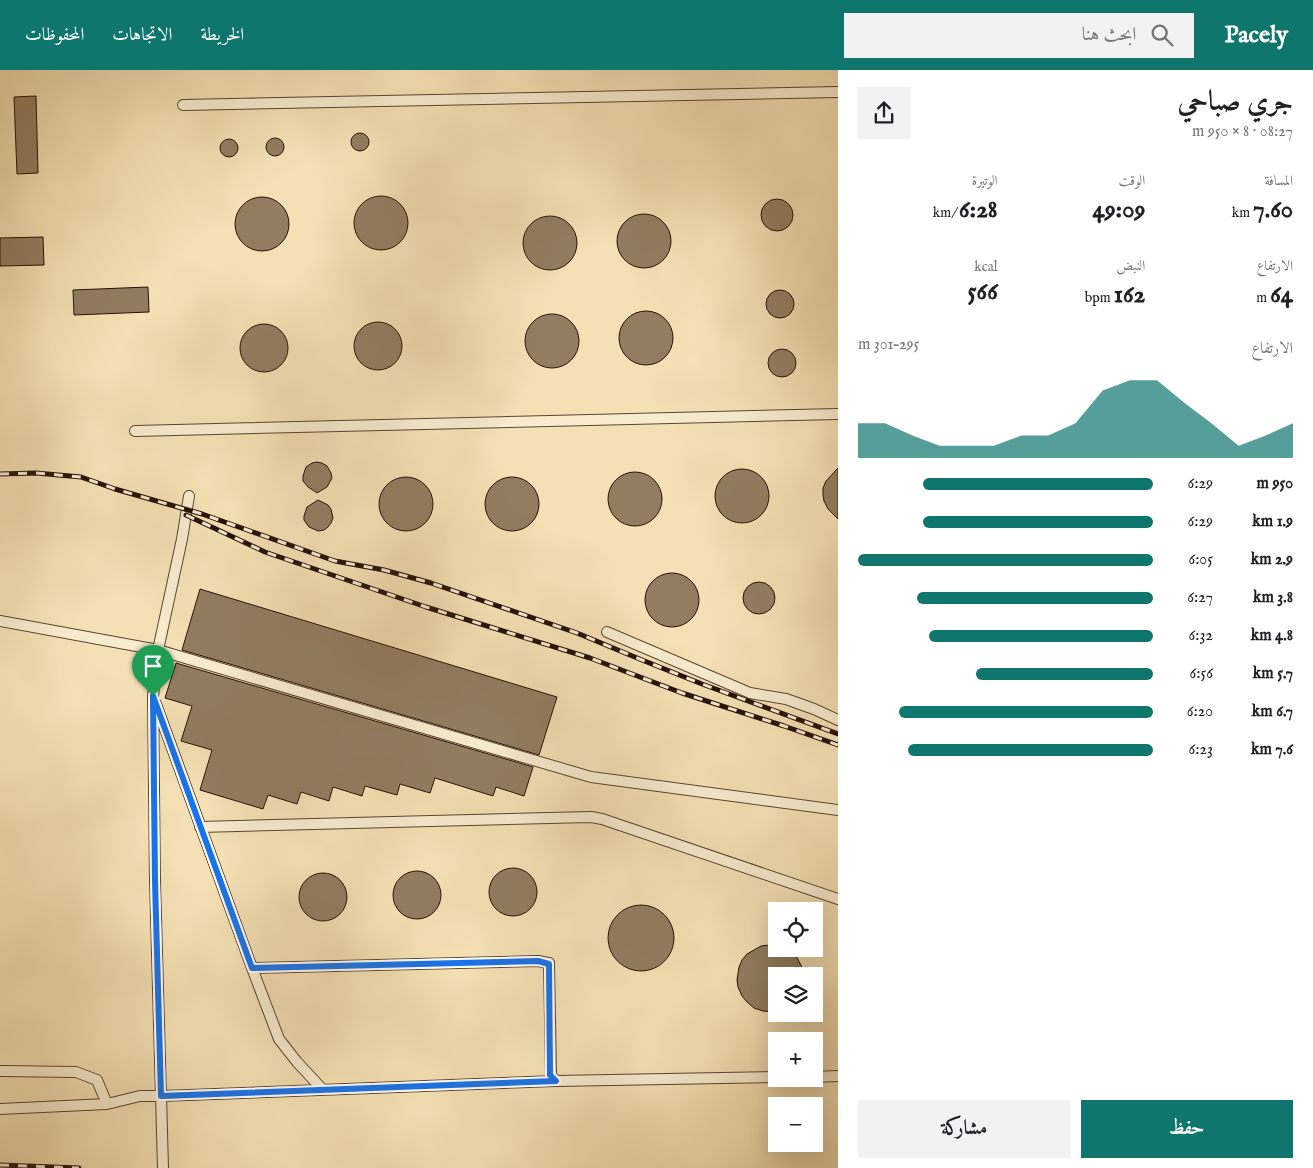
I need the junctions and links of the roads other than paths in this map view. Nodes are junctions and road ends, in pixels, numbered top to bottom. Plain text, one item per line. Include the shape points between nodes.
1 (838, 92) edge
2 (183, 105) dead end
3 (838, 414) edge
4 (134, 431) dead end
5 (189, 496) dead end
6 (0, 621) edge
7 (607, 632) dead end
8 (158, 650) junction
9 (153, 696) junction
10 (838, 720) edge
11 (838, 810) edge
12 (200, 827) junction
13 (838, 899) edge
14 (252, 968) junction
15 (0, 1072) edge
16 (823, 1076) edge
17 (838, 1076) edge
18 (768, 1077) edge
19 (556, 1081) junction
20 (322, 1090) junction
21 (161, 1096) junction
22 (107, 1104) junction
23 (0, 1109) edge
24 (164, 1168) edge

1 - 2 lane
3 - 4 lane
5 - 8 lane
6 - 8 lane
7 - 10 lane via 750,693 786,699
8 - 9 lane
8 - 11 lane via 591,777
9 - 12 lane
9 - 21 lane
12 - 13 lane via 591,816
12 - 14 lane
14 - 19 lane via 538,961 549,964 550,1075
14 - 20 lane via 279,1039
15 - 22 lane via 76,1072 97,1080
16 - 17 lane
18 - 19 lane
19 - 20 lane
20 - 21 lane
21 - 22 lane via 140,1096
21 - 24 lane
22 - 23 lane

